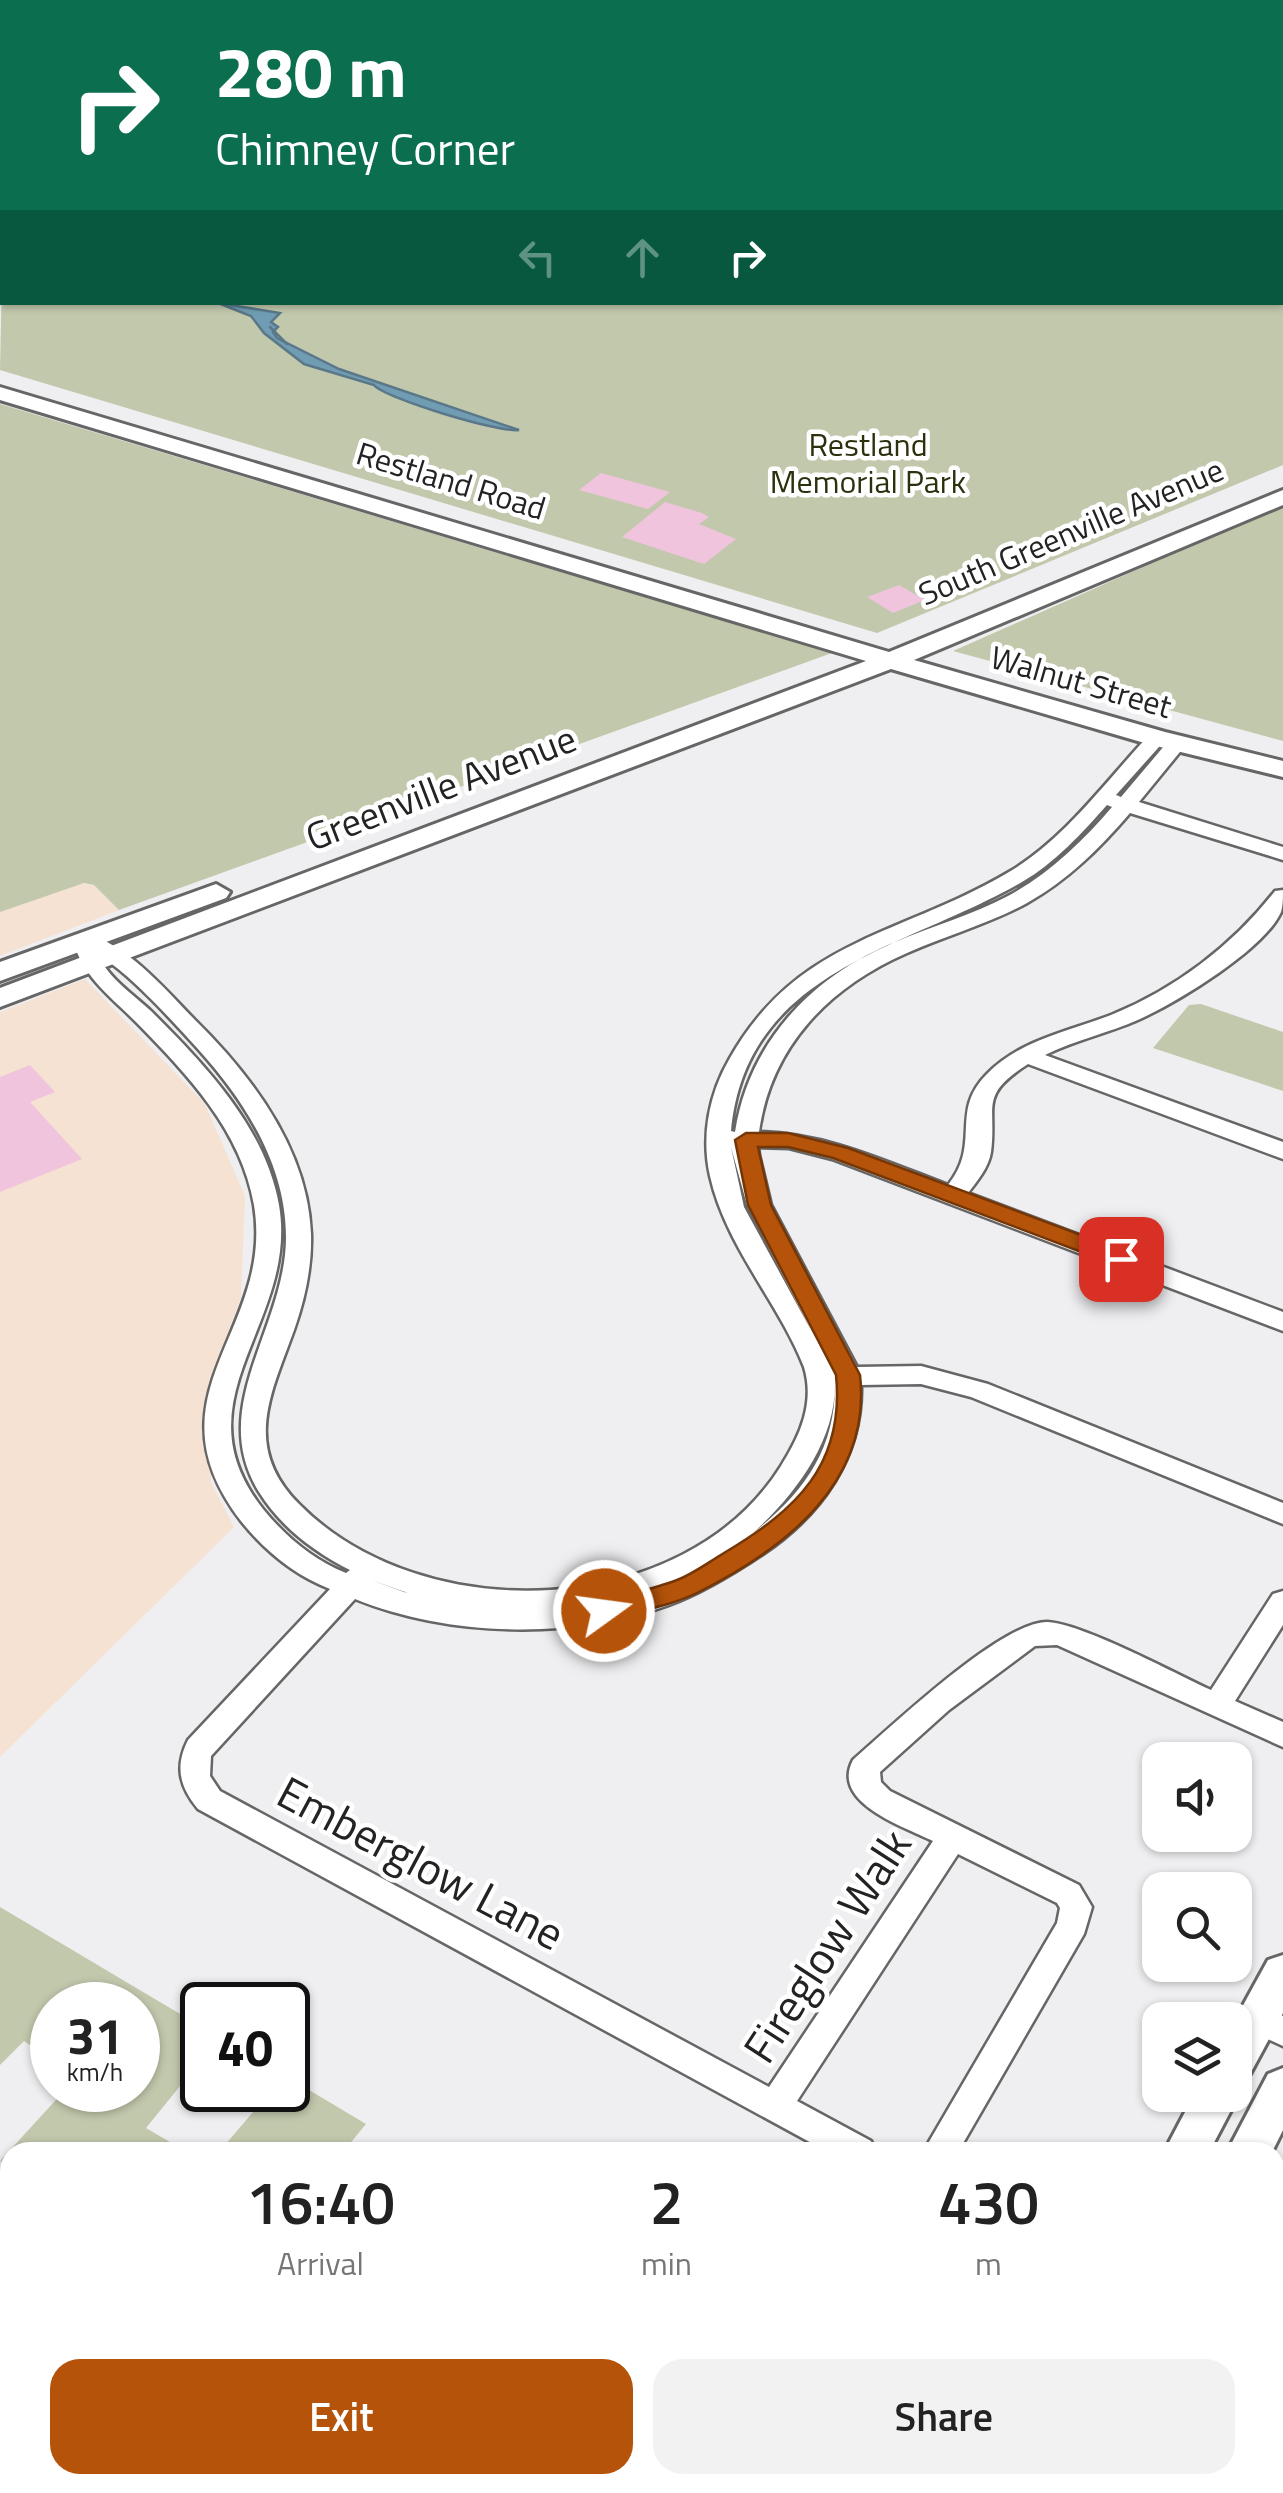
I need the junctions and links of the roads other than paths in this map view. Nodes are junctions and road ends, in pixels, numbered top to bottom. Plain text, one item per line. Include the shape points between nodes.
1 (0, 381) edge
2 (0, 393) edge
3 (1283, 477) edge
4 (1283, 496) edge
5 (1063, 579) junction
6 (886, 652) junction
7 (1167, 741) junction
8 (1283, 755) edge
9 (1283, 769) edge
10 (1112, 800) junction
11 (1283, 854) edge
12 (1282, 899) edge
13 (96, 953) junction
14 (0, 972) edge
15 (0, 998) edge
16 (1024, 1055) junction
17 (268, 1122) junction
18 (238, 1128) junction
19 (716, 1139) junction
20 (746, 1140) junction
21 (1283, 1152) edge
22 (954, 1194) junction
23 (1283, 1322) edge
24 (834, 1376) junction
25 (1283, 1514) edge
26 (359, 1577) junction
27 (1283, 1602) edge
28 (1216, 1706) junction
29 (1283, 1735) edge
30 (954, 1836) junction
31 (1283, 1973) edge
32 (1270, 2026) edge
33 (1252, 2045) edge
34 (1283, 2087) edge
35 (775, 2106) junction
36 (1208, 2112) edge
37 (842, 2142) edge
38 (946, 2142) edge
39 (1191, 2142) edge
40 (1254, 2142) edge

1 - 6 main road, Restland Road
2 - 6 main road, Restland Road
3 - 5 main road, South Greenville Avenue
4 - 5 main road, South Greenville Avenue
5 - 6 main road, South Greenville Avenue
6 - 7 main road, Walnut Street
6 - 8 main road, Walnut Street
6 - 13 main road, Greenville Avenue
7 - 9 main road, Walnut Street
7 - 10 street
10 - 11 street
10 - 19 street via 1017,876 874,940 798,985 755,1034 733,1074
10 - 20 street via 1075,858 1034,890 970,924 876,959 815,998 762,1070
12 - 16 street via 1188,982 1135,1013
13 - 14 main road, Greenville Avenue
13 - 15 main road, Greenville Avenue
13 - 17 street via 241,1082
13 - 18 street
16 - 21 street
16 - 22 street via 977,1100 979,1149
17 - 18 street
17 - 26 street via 297,1212 296,1256 294,1288 254,1404 254,1448 267,1484
18 - 26 street via 266,1202 267,1269 220,1389 222,1464 258,1526 326,1576
19 - 20 street
19 - 24 street via 734,1218 809,1349
20 - 22 street via 812,1145
20 - 24 street via 760,1205
22 - 23 street
24 - 25 street via 922,1375 979,1390
24 - 26 street via 851,1402 828,1478 775,1534 688,1586 634,1605 534,1619 489,1618 389,1602
26 - 35 street, Emberglow Lane via 199,1748 196,1786 209,1800
27 - 28 street
28 - 29 street
28 - 30 street via 1061,1635 1026,1638 864,1768 867,1786 880,1800
30 - 35 street, Fireglow Walk
30 - 38 street via 1068,1894 1076,1906 1073,1925
31 - 32 main road
32 - 33 main road
34 - 40 main road
35 - 37 street, Emberglow Lane
36 - 39 main road

